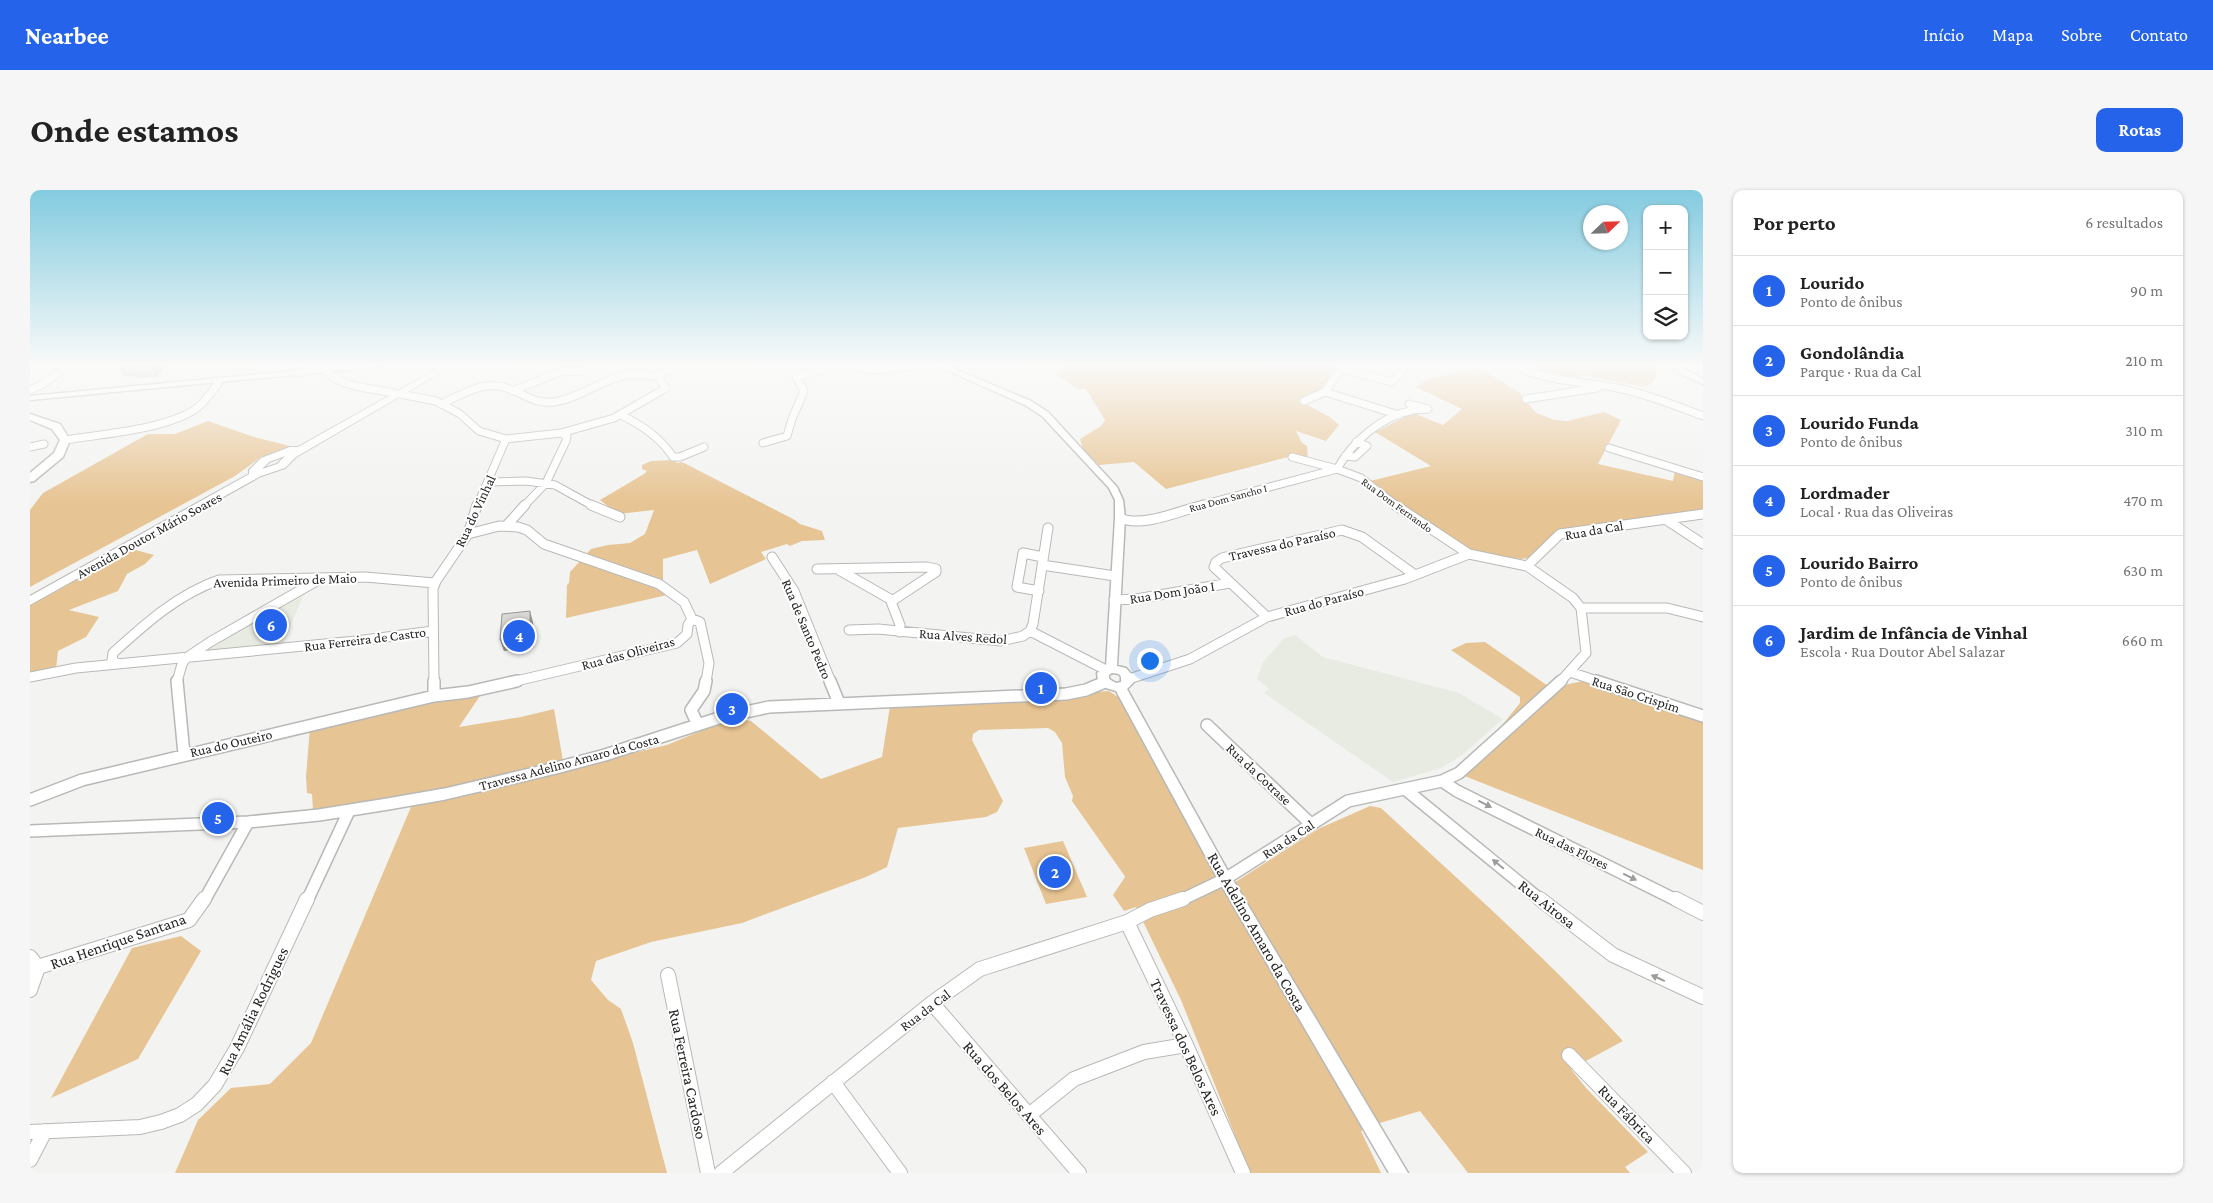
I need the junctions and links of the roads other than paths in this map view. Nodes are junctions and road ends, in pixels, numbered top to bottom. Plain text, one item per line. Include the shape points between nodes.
1 (191, 411) edge
2 (364, 411) edge
3 (367, 411) edge
4 (454, 411) edge
5 (628, 411) edge
6 (795, 411) edge
7 (1039, 411) edge
8 (1386, 411) edge
9 (1408, 411) edge
10 (1689, 411) edge
11 (621, 415) junction
12 (1399, 415) junction
13 (1703, 416) edge
14 (30, 417) edge
15 (561, 433) junction
16 (506, 438) junction
17 (65, 440) junction
18 (764, 442) dead end
19 (1356, 442) junction
20 (44, 444) dead end
21 (30, 447) edge
22 (704, 447) dead end
23 (1609, 448) dead end
24 (1345, 456) junction
25 (1292, 457) dead end
26 (267, 464) junction
27 (1337, 469) junction
28 (1703, 477) edge
29 (30, 479) edge
30 (489, 482) junction
31 (546, 483) junction
32 (1703, 514) edge
33 (620, 518) dead end
34 (1120, 518) junction
35 (1665, 519) junction
36 (507, 526) junction
37 (1048, 528) dead end
38 (468, 534) junction
39 (1703, 544) edge
40 (1470, 554) junction
41 (772, 556) dead end
42 (1042, 561) junction
43 (1527, 566) junction
44 (817, 569) dead end
45 (836, 569) junction
46 (1415, 575) junction
47 (1115, 576) junction
48 (323, 578) junction
49 (435, 583) junction
50 (1230, 583) junction
51 (1038, 590) junction
52 (30, 595) edge
53 (1114, 600) junction
54 (30, 601) edge
55 (892, 602) junction
56 (1581, 608) junction
57 (1268, 617) junction
58 (1702, 617) edge
59 (692, 619) junction
60 (849, 630) dead end
61 (433, 631) junction
62 (1030, 631) junction
63 (900, 632) junction
64 (186, 658) junction
65 (118, 664) junction
66 (1570, 672) junction
67 (1107, 674) junction
68 (30, 678) edge
69 (1124, 683) junction
70 (434, 696) junction
71 (839, 703) junction
72 (1703, 716) edge
73 (698, 725) junction
74 (1207, 725) dead end
75 (184, 754) junction
76 (1442, 781) junction
77 (1405, 789) junction
78 (30, 800) edge
79 (349, 810) junction
80 (248, 822) junction
81 (1312, 824) junction
82 (30, 831) edge
83 (1225, 880) junction
84 (1703, 913) edge
85 (1127, 922) junction
86 (34, 962) edge
87 (668, 975) dead end
88 (30, 990) edge
89 (1703, 997) edge
90 (932, 1003) junction
91 (1186, 1045) junction
92 (1570, 1055) dead end
93 (834, 1082) junction
94 (1029, 1115) junction
95 (38, 1131) edge
96 (30, 1160) edge
97 (708, 1173) edge
98 (721, 1173) edge
99 (900, 1173) edge
100 (1079, 1173) edge
101 (1243, 1173) edge
102 (1399, 1173) edge
103 (1684, 1173) edge

1 - 17 street via 154,424
2 - 26 main road, Avenida Doutor Mário Soares
3 - 26 main road, Avenida Doutor Mário Soares via 292,455 281,466
4 - 16 street via 479,431
5 - 11 street
6 - 18 street via 787,436
7 - 34 street via 1112,487 1119,500
8 - 12 street
9 - 12 street
10 - 13 street
11 - 15 street
11 - 22 street via 652,432 665,443 673,457
12 - 19 street via 1375,425
14 - 17 main road via 54,424 62,430
15 - 16 street
15 - 31 street via 566,436 566,441
16 - 30 street, Rua do Vinhal
17 - 29 main road via 59,455
19 - 24 street
19 - 24 street via 1367,446 1358,457
20 - 21 street
23 - 28 street
24 - 27 street
25 - 27 street, Rua Dom Fernando
26 - 52 main road, Avenida Doutor Mário Soares
26 - 54 main road, Avenida Doutor Mário Soares
27 - 34 street, Rua Dom Sancho I via 1140,522
27 - 40 street, Rua Dom Fernando via 1361,478 1393,504
30 - 31 street
30 - 38 street, Rua do Vinhal via 481,492
31 - 33 street via 561,487 606,514
31 - 36 street
32 - 35 street, Rua da Cal
34 - 47 street
35 - 39 street
35 - 43 street, Rua da Cal via 1560,534
36 - 38 street
36 - 59 street via 526,528 544,544 659,584 676,593 689,607
37 - 42 street
38 - 49 street, Rua do Vinhal
40 - 43 street
40 - 46 street, Rua do Paraíso
41 - 71 street, Rua de Santo Pedro via 794,591
42 - 47 street
42 - 51 street
42 - 51 street via 1023,553 1017,587
43 - 56 street via 1573,598
44 - 45 street
45 - 55 street via 880,592
45 - 55 street via 936,569 930,577
46 - 50 street, Travessa do Paraíso via 1362,537 1342,530 1222,558 1214,567
46 - 57 street, Rua do Paraíso
47 - 53 street
48 - 49 street, Avenida Primeiro de Maio
48 - 64 street
48 - 65 street, Avenida Primeiro de Maio via 218,580 197,588 113,653 112,660
49 - 61 street, Rua do Vinhal
50 - 53 street, Rua Dom João I via 1136,600
50 - 57 street, Travessa do Paraíso
51 - 62 street
53 - 67 street
55 - 63 street
56 - 58 street via 1667,608
56 - 66 street, Rua da Cal via 1586,653
57 - 69 street, Rua do Paraíso via 1190,659
59 - 70 street, Rua das Oliveiras via 687,634 676,643 468,692
59 - 73 street via 700,622 709,663 704,691 691,710
60 - 63 street, Rua Alves Redol
61 - 64 street, Rua Ferreira de Castro
61 - 70 street, Rua do Vinhal
62 - 63 street, Rua Alves Redol via 1016,639 1001,641
62 - 67 street
64 - 65 street, Rua Ferreira de Castro
64 - 75 street via 177,679
65 - 68 street, Rua Ferreira de Castro via 76,668
66 - 72 street, Rua São Crispim
66 - 76 street, Rua da Cal via 1459,773
67 - 69 street via 1114,687
67 - 69 street via 1122,671
67 - 71 street, Travessa Adelino Amaro da Costa via 1086,690 1066,694
69 - 83 street, Rua Adelino Amaro da Costa
70 - 75 street, Rua do Outeiro
71 - 73 street, Travessa Adelino Amaro da Costa via 756,709
73 - 79 street, Travessa Adelino Amaro da Costa via 556,768 445,794
74 - 81 street, Rua da Cotrase
75 - 78 street, Rua do Outeiro via 82,780
76 - 77 street, Rua da Cal
76 -> 84 street, Rua das Flores
77 - 81 street, Rua da Cal via 1348,801
89 -> 77 street, Rua Airosa via 1613,955
79 - 80 street, Travessa Adelino Amaro da Costa
79 - 95 street, Rua Amália Rodrigues via 237,1048 218,1082 198,1104 183,1115 160,1124
80 - 82 street, Travessa Adelino Amaro da Costa
80 - 86 street, Rua Henrique Santana via 203,902 189,920
81 - 83 street, Rua da Cal
83 - 85 street, Rua da Cal
83 - 102 street, Rua Adelino Amaro da Costa
85 - 90 street, Rua da Cal via 980,969
85 - 91 street, Travessa dos Belos Ares
86 - 88 street
87 - 97 street, Rua Ferreira Cardoso
90 - 93 street, Rua da Cal
90 - 94 street, Rua dos Belos Ares
91 - 94 street via 1144,1052 1074,1079
91 - 101 street, Travessa dos Belos Ares
92 - 103 street, Rua Fábrica
93 - 98 street, Rua da Cal
93 - 99 street
94 - 100 street, Rua dos Belos Ares
95 - 96 street

